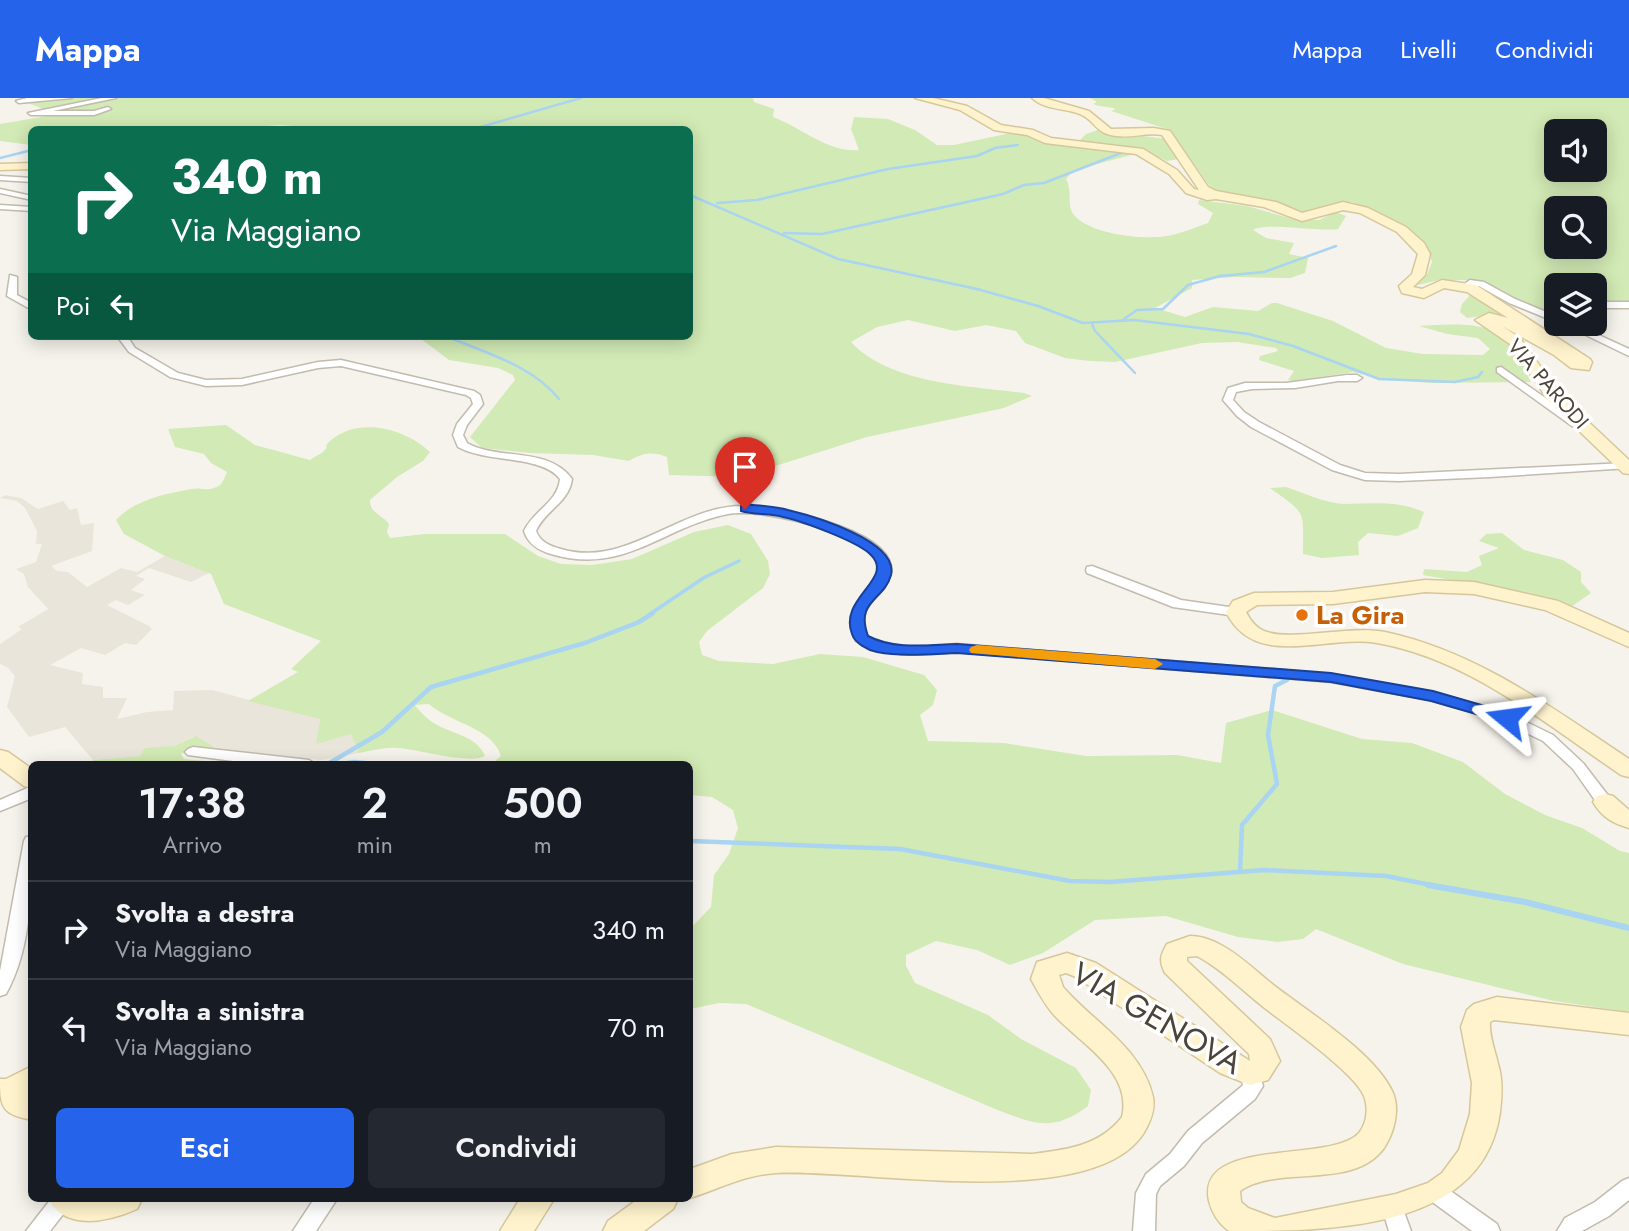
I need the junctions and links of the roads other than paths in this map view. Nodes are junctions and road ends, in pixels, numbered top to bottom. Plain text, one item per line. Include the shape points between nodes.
1 (42, 98) edge
2 (70, 98) edge
3 (113, 98) edge
4 (920, 98) edge
5 (1037, 98) edge
6 (108, 109) dead end
7 (28, 166) edge
8 (0, 167) edge
9 (0, 173) edge
10 (28, 173) edge
11 (0, 178) edge
12 (28, 180) edge
13 (0, 191) edge
14 (28, 197) edge
15 (1230, 199) junction
16 (0, 207) edge
17 (28, 209) edge
18 (13, 277) dead end
19 (1466, 286) junction
20 (28, 305) edge
21 (1607, 305) edge
22 (1629, 305) edge
23 (1544, 314) edge
24 (1593, 336) edge
25 (125, 340) edge
26 (1629, 353) edge
27 (1500, 370) dead end
28 (1357, 378) dead end
29 (1589, 432) junction
30 (1627, 467) edge
31 (1092, 569) dead end
32 (1237, 612) junction
33 (1629, 641) edge
34 (193, 752) dead end
35 (0, 757) edge
36 (273, 761) edge
37 (1629, 770) edge
38 (28, 778) edge
39 (28, 793) edge
40 (1605, 802) junction
41 (0, 806) edge
42 (1629, 813) edge
43 (1629, 820) edge
44 (28, 862) edge
45 (0, 989) edge
46 (1629, 1024) edge
47 (1250, 1073) junction
48 (693, 1183) edge
49 (1629, 1187) edge
50 (1438, 1194) junction
51 (61, 1202) edge
52 (67, 1202) edge
53 (120, 1202) edge
54 (324, 1202) edge
55 (536, 1202) edge
56 (658, 1202) edge
57 (1396, 1220) edge
58 (37, 1231) edge
59 (304, 1231) edge
60 (516, 1231) edge
61 (619, 1231) edge
62 (1144, 1231) edge
63 (1271, 1231) edge
64 (1279, 1231) edge
65 (1489, 1231) edge
66 (1568, 1231) edge

1 - 2 street via 19,101
3 - 6 street via 31,113
4 - 15 street via 971,111 998,128 1029,132 1049,141 1139,151 1173,172 1190,191
5 - 15 street via 1086,114 1096,126 1109,131 1166,133 1204,189
7 - 8 street
9 - 10 street
11 - 12 street
13 - 14 street
15 - 19 street via 1267,204 1305,217 1340,206 1357,208 1401,229 1422,248 1423,264 1407,290 1424,294 1442,284
16 - 17 street
18 - 20 street via 12,296
19 - 23 street via 1481,284
19 - 29 street, VIA PARODI via 1585,362 1584,367 1576,365 1499,318 1482,320 1515,341 1548,390
21 - 22 street
24 - 26 street
25 - 40 street via 132,350 189,380 242,382 341,363 470,393 478,404 458,435 463,446 482,454 538,461 565,478 566,488 538,515 530,531 535,541 554,552 611,555 717,513 754,508 785,513 861,541 881,557 883,578 859,608 855,622 861,638 877,647 1331,678 1420,694 1507,718 1548,738 1578,766
27 - 29 street
28 - 30 street via 1326,377 1288,386 1246,385 1231,390 1228,400 1257,426 1356,475
29 - 30 street, VIA PARODI
31 - 32 street via 1178,604
32 - 33 street via 1240,605 1254,599 1312,600 1425,586 1457,587 1540,602
32 - 37 street via 1246,628 1266,638 1288,641 1364,635 1441,654 1499,685
34 - 36 street
35 - 38 street
39 - 41 street
40 - 42 street
40 - 43 street
44 - 45 street via 9,971
46 - 50 street via 1497,1007 1479,1015 1476,1031 1487,1083 1481,1131 1466,1166
47 - 48 street, VIA GENOVA via 1230,1065 1086,970 1067,963 1047,969 1047,984 1113,1052 1137,1092 1138,1115 1133,1127 1114,1144 1077,1160 1027,1167 767,1161 720,1171
47 - 62 street via 1253,1086 1248,1093 1153,1180 1146,1193
47 - 63 street, VIA GENOVA via 1265,1064 1264,1052 1175,966 1174,954 1182,947 1199,946 1214,953 1353,1063 1382,1103 1377,1135 1364,1148 1327,1161 1238,1173 1224,1185 1224,1203 1238,1221
49 - 66 street
50 - 57 street
50 - 65 street
51 - 58 street
52 - 53 street via 88,1210
54 - 59 street
55 - 60 street
56 - 61 street
57 - 64 street

